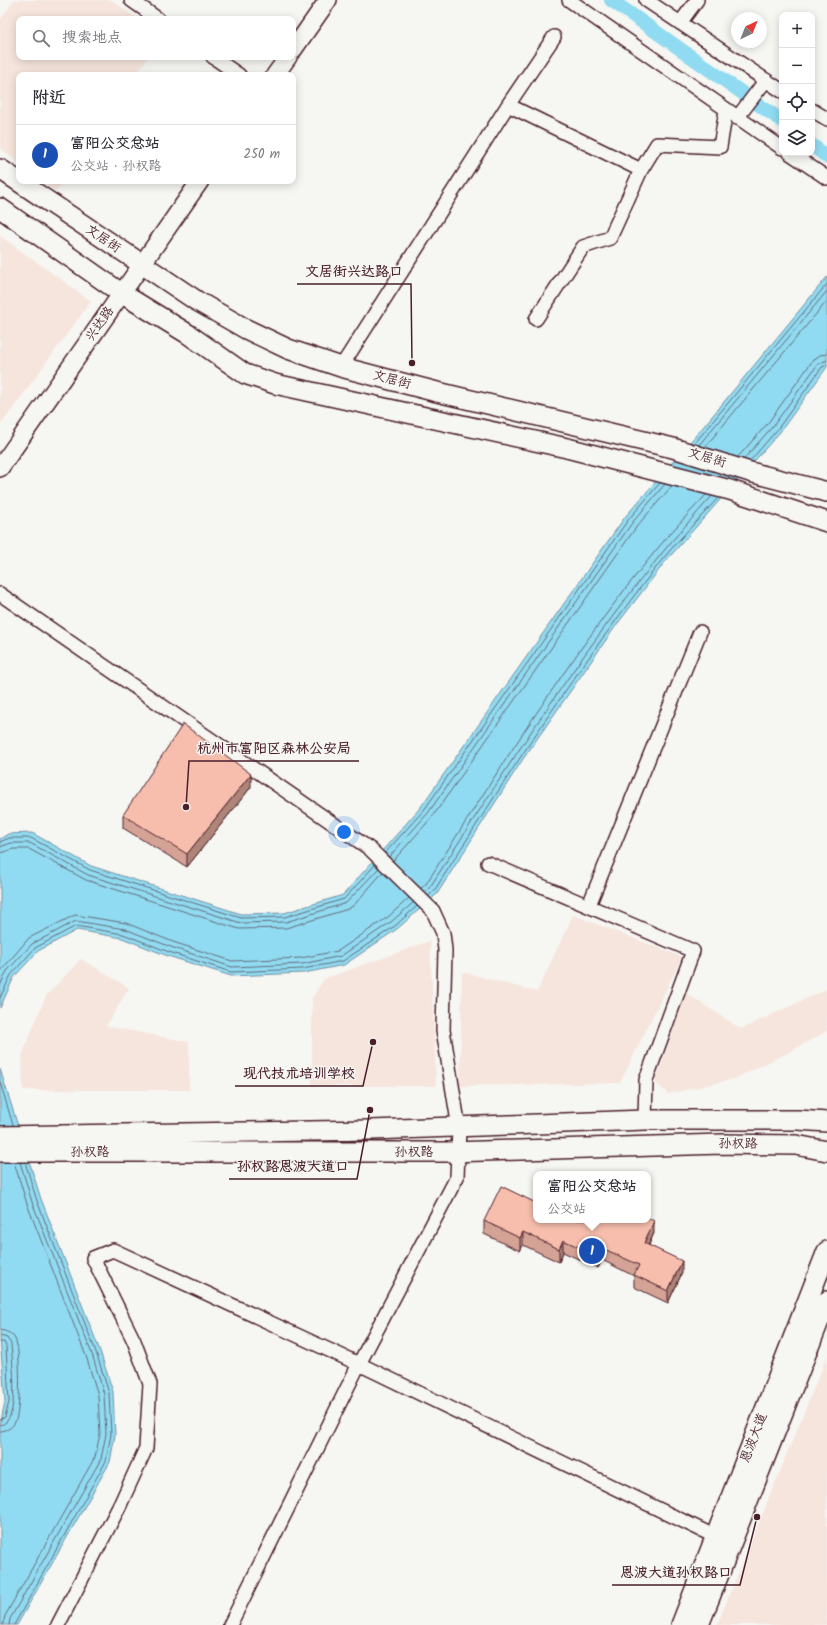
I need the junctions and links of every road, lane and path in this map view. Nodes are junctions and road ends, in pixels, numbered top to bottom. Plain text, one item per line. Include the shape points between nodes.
1 (131, 0) edge
2 (328, 0) edge
3 (570, 0) edge
4 (646, 0) edge
5 (697, 0) edge
6 (154, 16) edge
7 (680, 24) junction
8 (554, 37) dead end
9 (296, 46) edge
10 (217, 60) edge
11 (286, 60) edge
12 (235, 72) edge
13 (277, 72) edge
14 (766, 81) junction
15 (779, 89) edge
16 (508, 105) junction
17 (726, 110) junction
18 (815, 112) edge
19 (738, 118) junction
20 (827, 119) edge
21 (779, 146) edge
22 (794, 156) edge
23 (0, 169) edge
24 (641, 170) junction
25 (827, 178) edge
26 (16, 180) edge
27 (22, 184) edge
28 (198, 184) edge
29 (0, 208) edge
30 (141, 264) junction
31 (122, 293) junction
32 (536, 319) dead end
33 (341, 367) junction
34 (0, 468) edge
35 (827, 492) edge
36 (827, 522) edge
37 (0, 594) edge
38 (700, 632) dead end
39 (488, 863) dead end
40 (589, 906) junction
41 (645, 1120) junction
42 (827, 1122) edge
43 (460, 1128) junction
44 (0, 1136) edge
45 (42, 1143) junction
46 (827, 1151) edge
47 (0, 1152) edge
48 (459, 1152) junction
49 (827, 1251) edge
50 (827, 1301) edge
51 (359, 1364) junction
52 (716, 1537) junction
53 (58, 1625) edge
54 (230, 1625) edge
55 (681, 1625) edge
56 (699, 1625) edge

1 - 6 street
2 - 9 street
3 - 17 street
4 - 7 street
5 - 7 street
7 - 14 street
8 - 16 street
10 - 12 street
11 - 13 street
14 - 15 street
14 - 19 street
16 - 24 street
16 - 33 street
17 - 19 street
17 - 24 street via 720,147 657,144
18 - 20 street
19 - 21 street
22 - 25 street
23 - 26 main road, 文居街
24 - 32 street via 610,238 583,247
27 - 30 main road, 文居街
28 - 30 street, 兴达路
29 - 31 main road, 文居街
30 - 31 street, 兴达路
30 - 33 main road, 文居街 via 246,329 288,349
31 - 34 street, 兴达路
31 - 36 main road, 文居街 via 188,334 245,374 275,384 482,428 653,470 730,490
33 - 35 main road, 文居街 via 673,448
37 - 43 street via 370,849 433,911 443,933 443,1030
38 - 40 street
39 - 40 street
40 - 41 street via 693,951 646,1080
41 - 42 main road, 孙权路
41 - 43 main road, 孙权路
43 - 45 main road, 孙权路
43 - 48 street
44 - 45 main road, 孙权路
45 - 47 main road, 孙权路
45 - 48 main road, 孙权路
46 - 48 main road, 孙权路 via 796,1145 722,1144
48 - 51 street via 457,1177
49 - 52 main road, 恩波大道
50 - 56 main road, 恩波大道
51 - 52 street
51 - 53 street via 113,1250 93,1258 134,1341 150,1384 146,1448 120,1505
51 - 54 street
52 - 55 main road, 恩波大道

